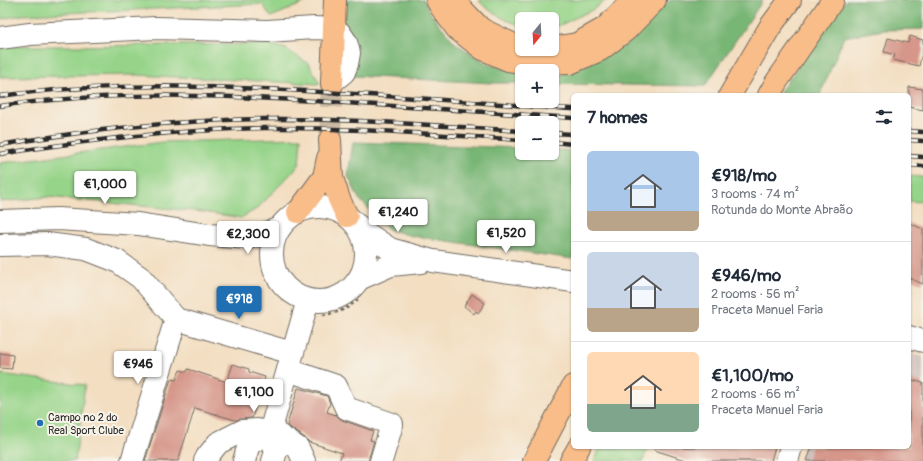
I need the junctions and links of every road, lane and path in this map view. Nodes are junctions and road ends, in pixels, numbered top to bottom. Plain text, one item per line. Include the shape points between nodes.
1 (437, 0) edge
2 (455, 0) edge
3 (633, 0) edge
4 (655, 0) edge
5 (790, 0) edge
6 (833, 0) edge
7 (334, 3) edge
8 (324, 28) junction
9 (268, 31) junction
10 (0, 38) edge
11 (515, 45) edge
12 (559, 47) edge
13 (332, 77) joint
14 (731, 93) edge
15 (770, 93) edge
16 (298, 212) junction
17 (350, 219) junction
18 (0, 221) edge
19 (280, 228) junction
20 (209, 235) junction
21 (0, 245) edge
22 (433, 261) junction
23 (274, 270) junction
24 (571, 281) edge
25 (360, 288) junction
26 (313, 308) junction
27 (176, 319) junction
28 (911, 338) edge
29 (923, 341) edge
30 (290, 362) junction
31 (571, 390) edge
32 (270, 432) junction
33 (578, 449) edge
34 (790, 449) edge
35 (132, 461) edge
36 (205, 461) edge
37 (244, 461) edge
38 (273, 461) edge
39 (304, 461) edge
40 (382, 461) edge
41 (534, 461) edge
42 (571, 461) edge
43 (787, 461) edge

1 - 4 highway via 458,29 483,49 508,60 537,64 570,63 600,50 626,30
2 - 11 highway via 481,29
3 - 12 highway via 605,28 577,44
5 - 14 highway via 770,27
6 - 15 highway
7 - 8 highway
8 - 9 street
8 - 13 highway
9 - 10 street via 156,28 30,34
9 - 13 street via 311,38 323,46
16 - 17 street via 323,207 336,210
16 - 17 highway via 324,177 330,142 332,178 339,199
16 - 19 street
17 - 22 street via 390,249
17 - 25 street via 362,234 366,250
18 - 20 street via 58,219 138,224
19 - 20 street via 248,238
19 - 23 street via 274,241
20 - 23 street via 254,250
21 - 27 street via 47,244 86,249 117,261 141,278
22 - 24 street
22 - 25 street via 391,265
23 - 26 street via 282,283
25 - 26 street via 349,290 337,298 322,301
25 - 26 path via 351,305 337,313
26 - 30 street
27 - 30 street
27 - 35 street
28 - 29 street
30 - 32 street
30 - 40 street via 336,386 346,408 392,424
31 - 41 highway
32 - 36 street via 242,431 218,443
32 - 37 street via 249,444
32 - 38 street via 276,452
32 - 39 street via 298,448
33 - 42 highway
34 - 43 street

